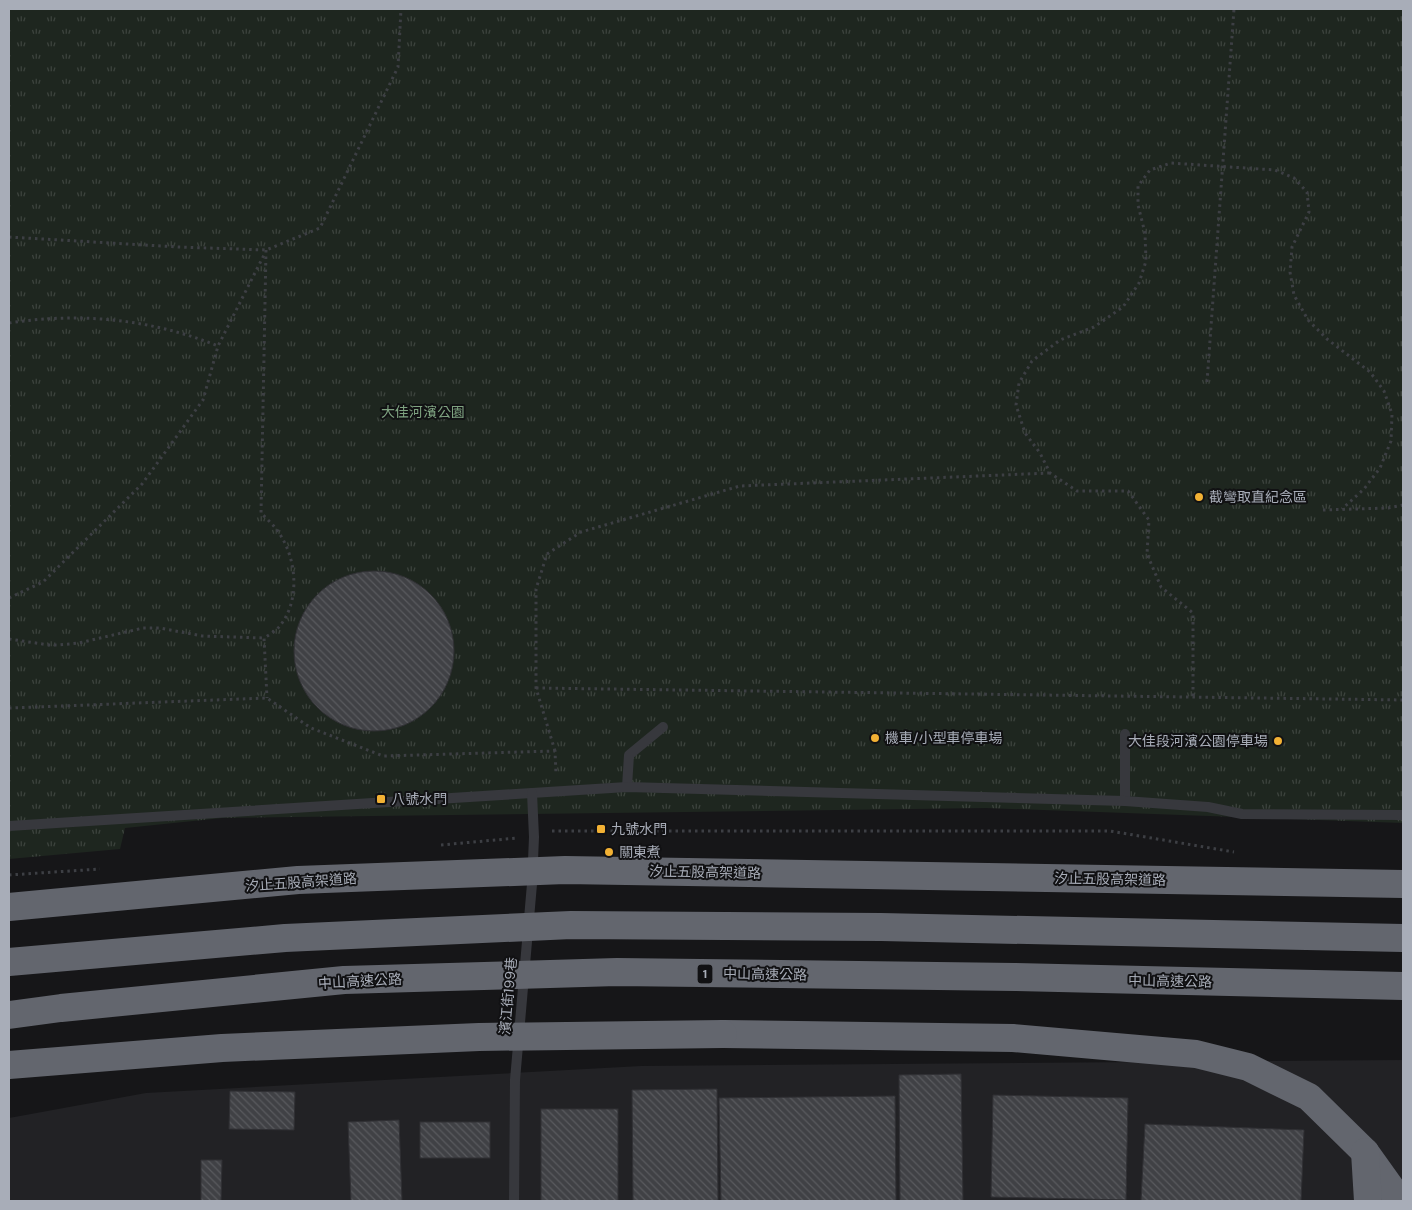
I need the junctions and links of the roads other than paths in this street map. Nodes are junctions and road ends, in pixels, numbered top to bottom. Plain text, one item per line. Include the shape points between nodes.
1 (663, 727) dead end
2 (1124, 734) dead end
3 (627, 787) junction
4 (532, 793) junction
5 (1124, 801) junction
6 (1403, 815) edge
7 (9, 826) edge
8 (1403, 884) edge
9 (9, 907) edge
10 (1403, 938) edge
11 (9, 962) edge
12 (1403, 986) edge
13 (9, 1015) edge
14 (9, 1065) edge
15 (1366, 1152) junction
16 (514, 1201) edge
17 (1368, 1201) edge
18 (1400, 1201) edge

1 - 3 lane via 629,755
2 - 5 lane
3 - 4 lane
3 - 5 lane
4 - 7 lane
4 - 16 lane, 濱江街199巷 via 532,884 515,1080
5 - 6 lane via 1208,807 1242,814
8 - 9 highway, 汐止五股高架道路, bridge via 565,870 298,880
10 - 11 highway, bridge via 880,927 571,925 285,938
12 - 13 highway, 中山高速公路 / 1, bridge via 617,972 344,980
14 - 15 highway, bridge via 222,1048 478,1037 723,1034 1013,1038 1196,1054 1248,1066 1309,1097
15 - 17 highway
15 - 18 highway

